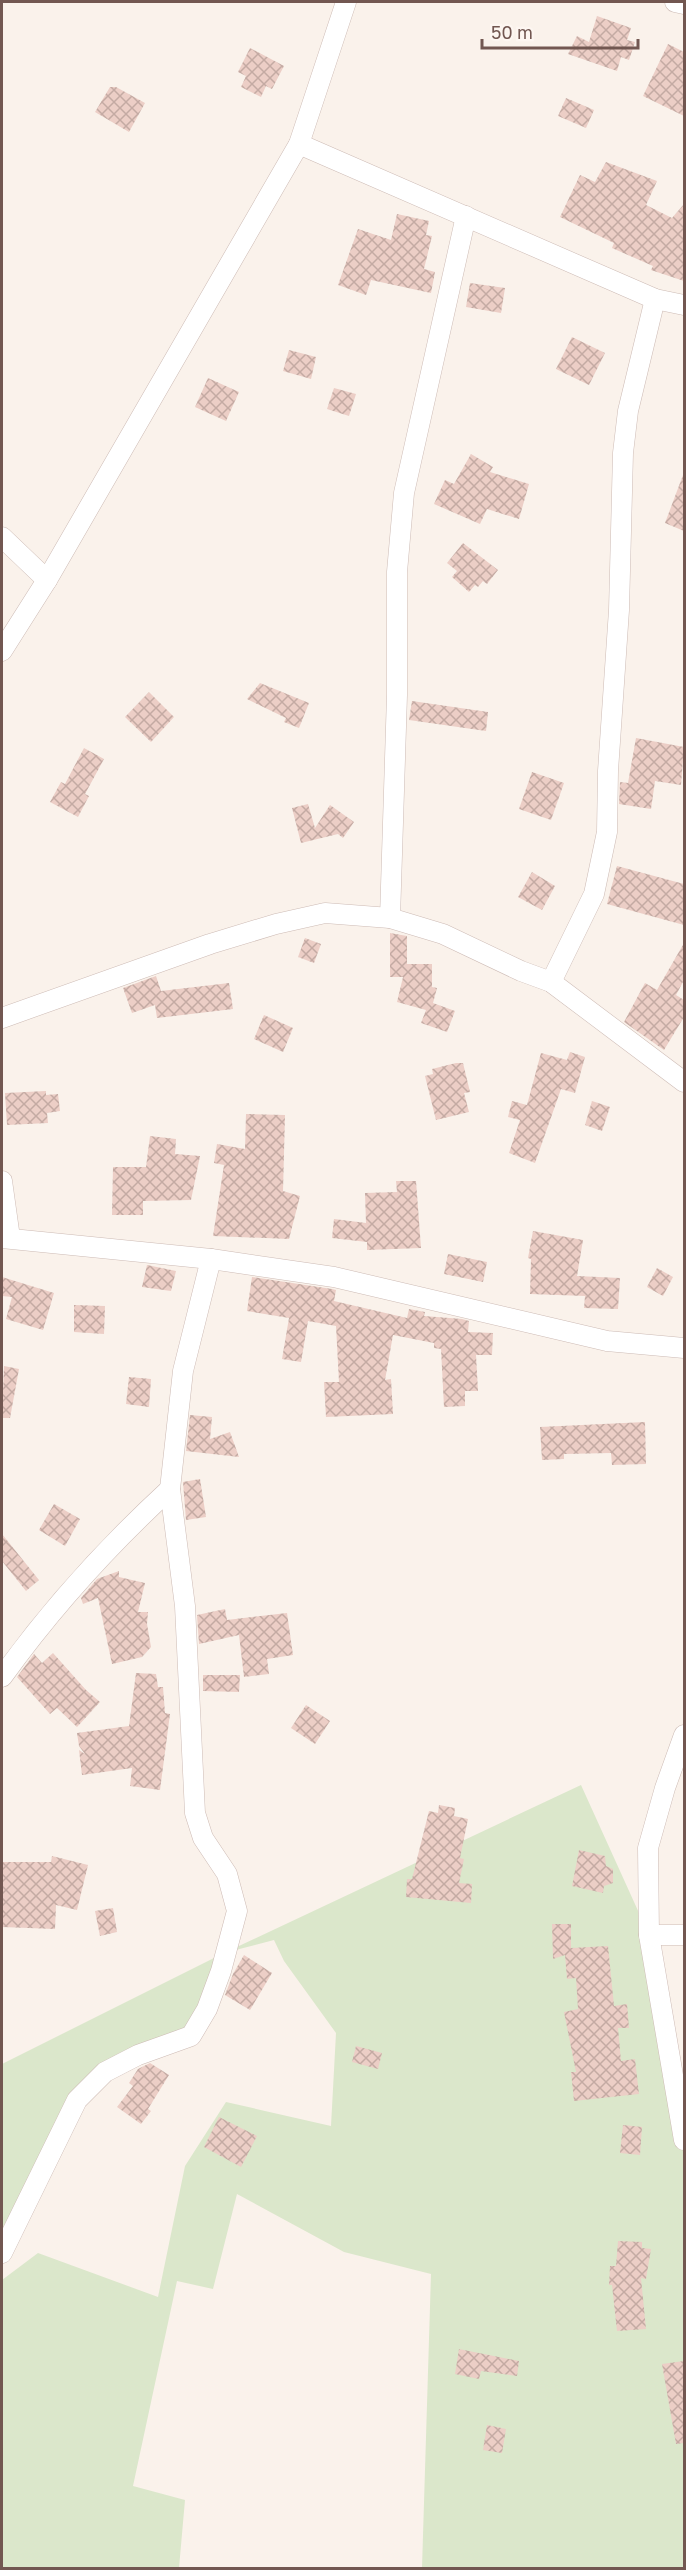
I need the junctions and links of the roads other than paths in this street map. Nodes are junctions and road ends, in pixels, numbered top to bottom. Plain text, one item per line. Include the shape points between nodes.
1 (346, 2) edge
2 (675, 2) edge
3 (684, 4) edge
4 (299, 144) junction
5 (466, 216) junction
6 (655, 299) junction
7 (684, 305) edge
8 (2, 537) edge
9 (47, 580) junction
10 (2, 651) edge
11 (390, 918) junction
12 (551, 982) junction
13 (2, 1018) edge
14 (684, 1082) edge
15 (2, 1181) edge
16 (6, 1238) edge
17 (211, 1259) junction
18 (684, 1348) edge
19 (170, 1489) junction
20 (2, 1677) edge
21 (684, 1735) edge
22 (649, 1935) junction
23 (684, 1935) edge
24 (684, 2140) edge
25 (2, 2253) edge

1 - 4 street
2 - 3 street
4 - 5 street
4 - 9 street
5 - 6 street
5 - 11 street via 404,493 397,572
6 - 7 street
6 - 12 street via 627,411 623,453 607,832 594,894
8 - 9 street
9 - 10 street
11 - 12 street via 443,934
11 - 13 street via 325,913 276,924
12 - 14 street
15 - 16 street
16 - 17 street
17 - 18 street via 334,1277 607,1341
17 - 19 street via 183,1371
19 - 20 street via 124,1531
19 - 25 street via 184,1596 195,1813 203,1838 227,1874 237,1911 221,1971 207,2009 191,2036 105,2072 77,2100
21 - 22 street via 648,1848
22 - 23 street
22 - 24 street

